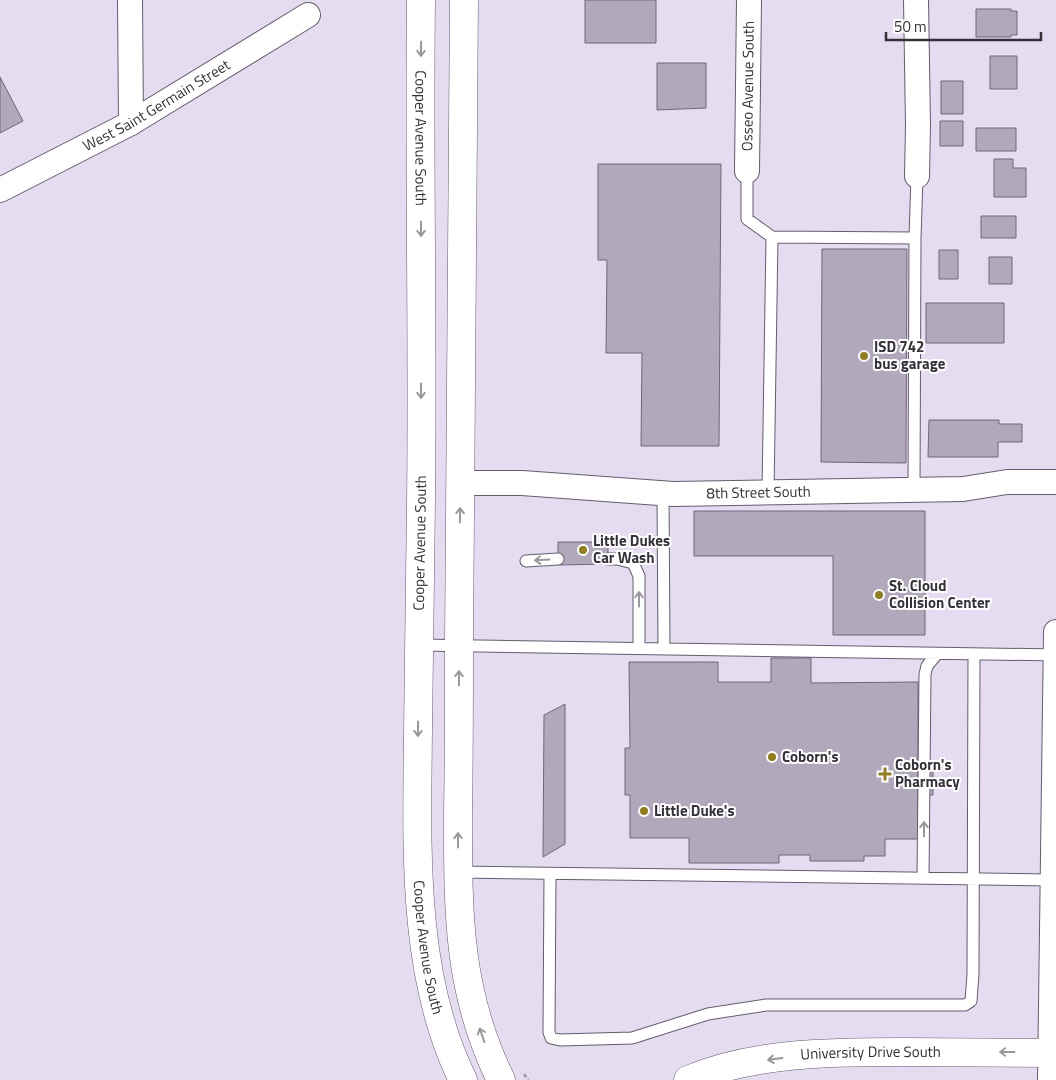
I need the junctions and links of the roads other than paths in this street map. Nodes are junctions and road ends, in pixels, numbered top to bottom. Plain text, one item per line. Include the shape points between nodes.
1 (130, 0) edge
2 (421, 0) edge
3 (464, 0) edge
4 (749, 0) edge
5 (916, 0) edge
6 (308, 16) dead end
7 (131, 123) junction
8 (747, 171) joint
9 (917, 176) joint
10 (0, 190) edge
11 (772, 236) junction
12 (915, 238) junction
13 (1056, 482) edge
14 (460, 483) junction
15 (914, 490) junction
16 (768, 492) junction
17 (663, 493) junction
18 (558, 559) dead end
19 (608, 559) dead end
20 (526, 561) dead end
21 (1056, 632) edge
22 (419, 645) junction
23 (459, 646) junction
24 (639, 648) junction
25 (664, 648) junction
26 (937, 654) junction
27 (974, 654) junction
28 (1056, 655) edge
29 (459, 872) junction
30 (550, 874) junction
31 (923, 878) junction
32 (972, 878) junction
33 (1052, 880) junction
34 (1053, 1053) edge
35 (512, 1075) edge
36 (463, 1080) edge
37 (688, 1080) edge
38 (1050, 1080) edge

1 - 7 street
2 -> 22 main road, Cooper Avenue South
3 - 14 main road
4 - 8 street, Osseo Avenue South
5 - 9 street
6 - 7 street, West Saint Germain Street
7 - 10 street, West Saint Germain Street
8 - 11 lane via 747,219
9 - 12 lane
11 - 12 lane
11 - 16 lane
12 - 15 lane
13 - 15 street, 8th Street South via 1007,482 963,490
14 - 17 street, 8th Street South via 538,484
23 -> 14 main road
15 - 16 street, 8th Street South
16 - 17 street, 8th Street South
17 - 25 lane
18 -> 20 lane
24 -> 19 lane via 637,570 633,563
21 - 28 street
22 - 23 lane
22 -> 36 main road, Cooper Avenue South via 421,913 434,993 445,1034
23 - 24 lane
29 -> 23 main road
24 - 25 lane
25 - 26 lane
26 - 27 lane
31 -> 26 lane via 925,674
27 - 28 lane
27 - 32 lane
28 - 33 street
29 - 30 lane
35 -> 29 main road via 490,1056 468,984 460,931
30 - 31 lane
30 - 32 lane via 549,1032 552,1038 575,1041 632,1038 708,1014 766,1005 965,1005 971,1001 972,992
31 - 32 lane
32 - 33 lane
33 - 34 street
34 -> 37 main road, University Drive South via 822,1054 726,1067
34 - 38 street

